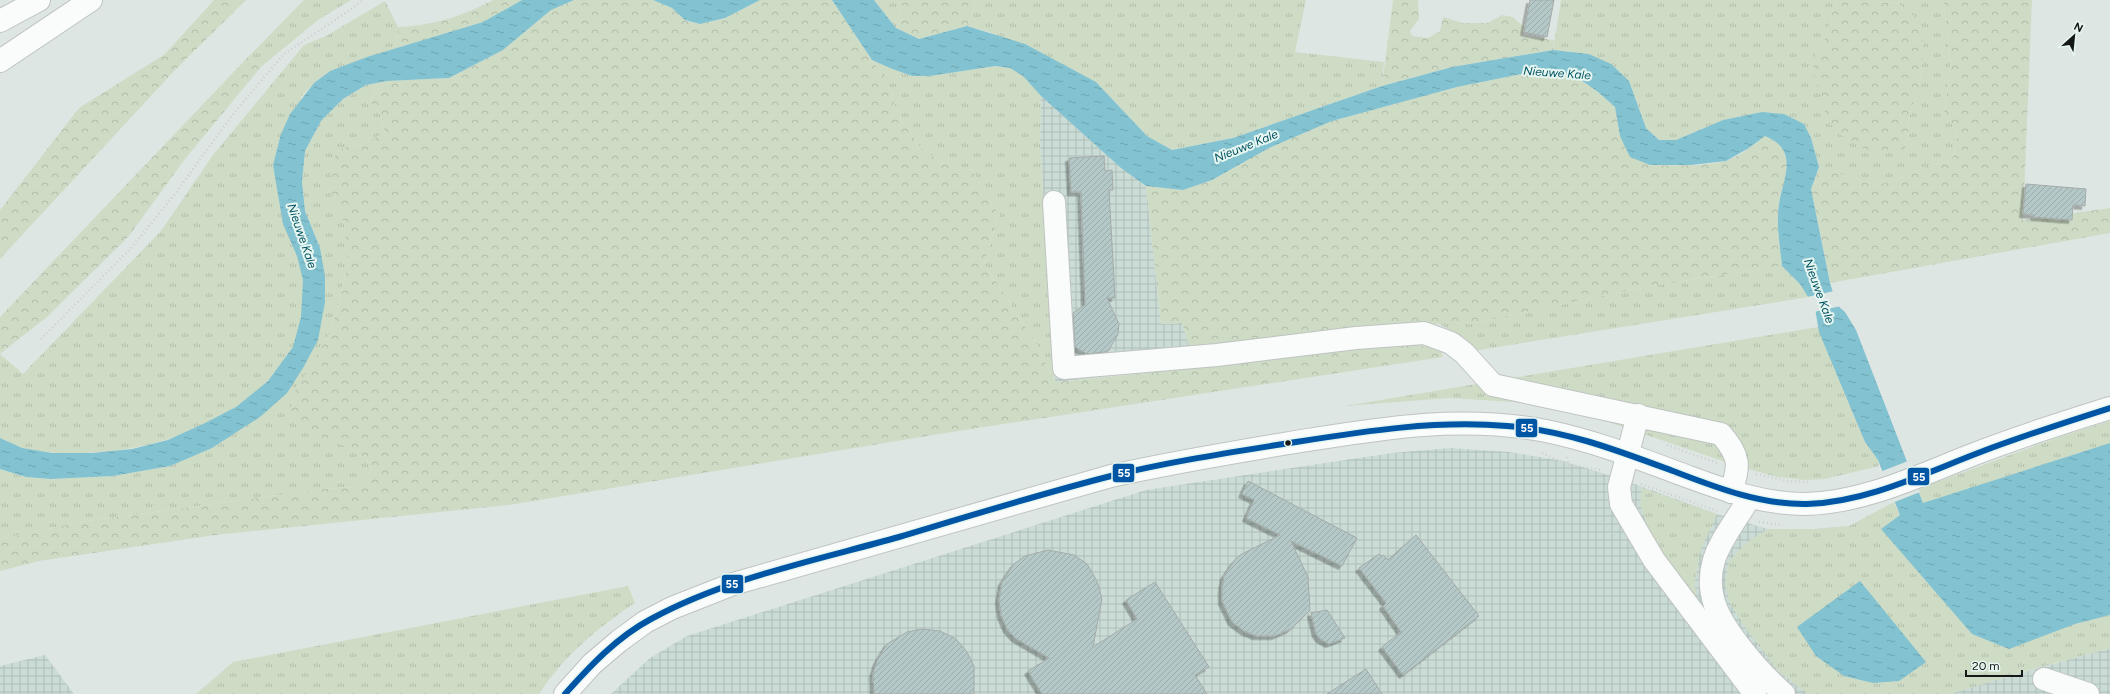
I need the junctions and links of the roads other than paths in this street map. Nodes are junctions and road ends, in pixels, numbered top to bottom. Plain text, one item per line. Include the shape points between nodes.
1 (39, 0) edge
2 (91, 0) edge
3 (0, 20) edge
4 (0, 60) edge
5 (1054, 202) dead end
6 (2110, 408) edge
7 (1638, 415) junction
8 (1627, 454) junction
9 (1740, 494) junction
10 (2044, 679) dead end
11 (565, 694) edge
12 (1755, 694) edge
13 (1784, 694) edge
14 (2088, 694) edge

1 - 3 main road
2 - 4 main road
5 - 7 main road via 1064,368 1424,333 1451,343 1464,353 1493,385
6 - 9 main road via 2044,429 1886,489 1854,498 1806,504 1774,503
7 - 8 main road
7 - 9 main road via 1721,434 1734,450
8 - 9 main road
8 - 11 main road via 1544,431 1449,422 1348,434 1111,476 733,584 672,608 645,622 619,641 592,664
8 - 12 main road via 1619,487 1621,504 1654,560
9 - 13 main road via 1738,518 1714,559 1711,572 1714,603 1723,621 1746,653
10 - 14 main road

